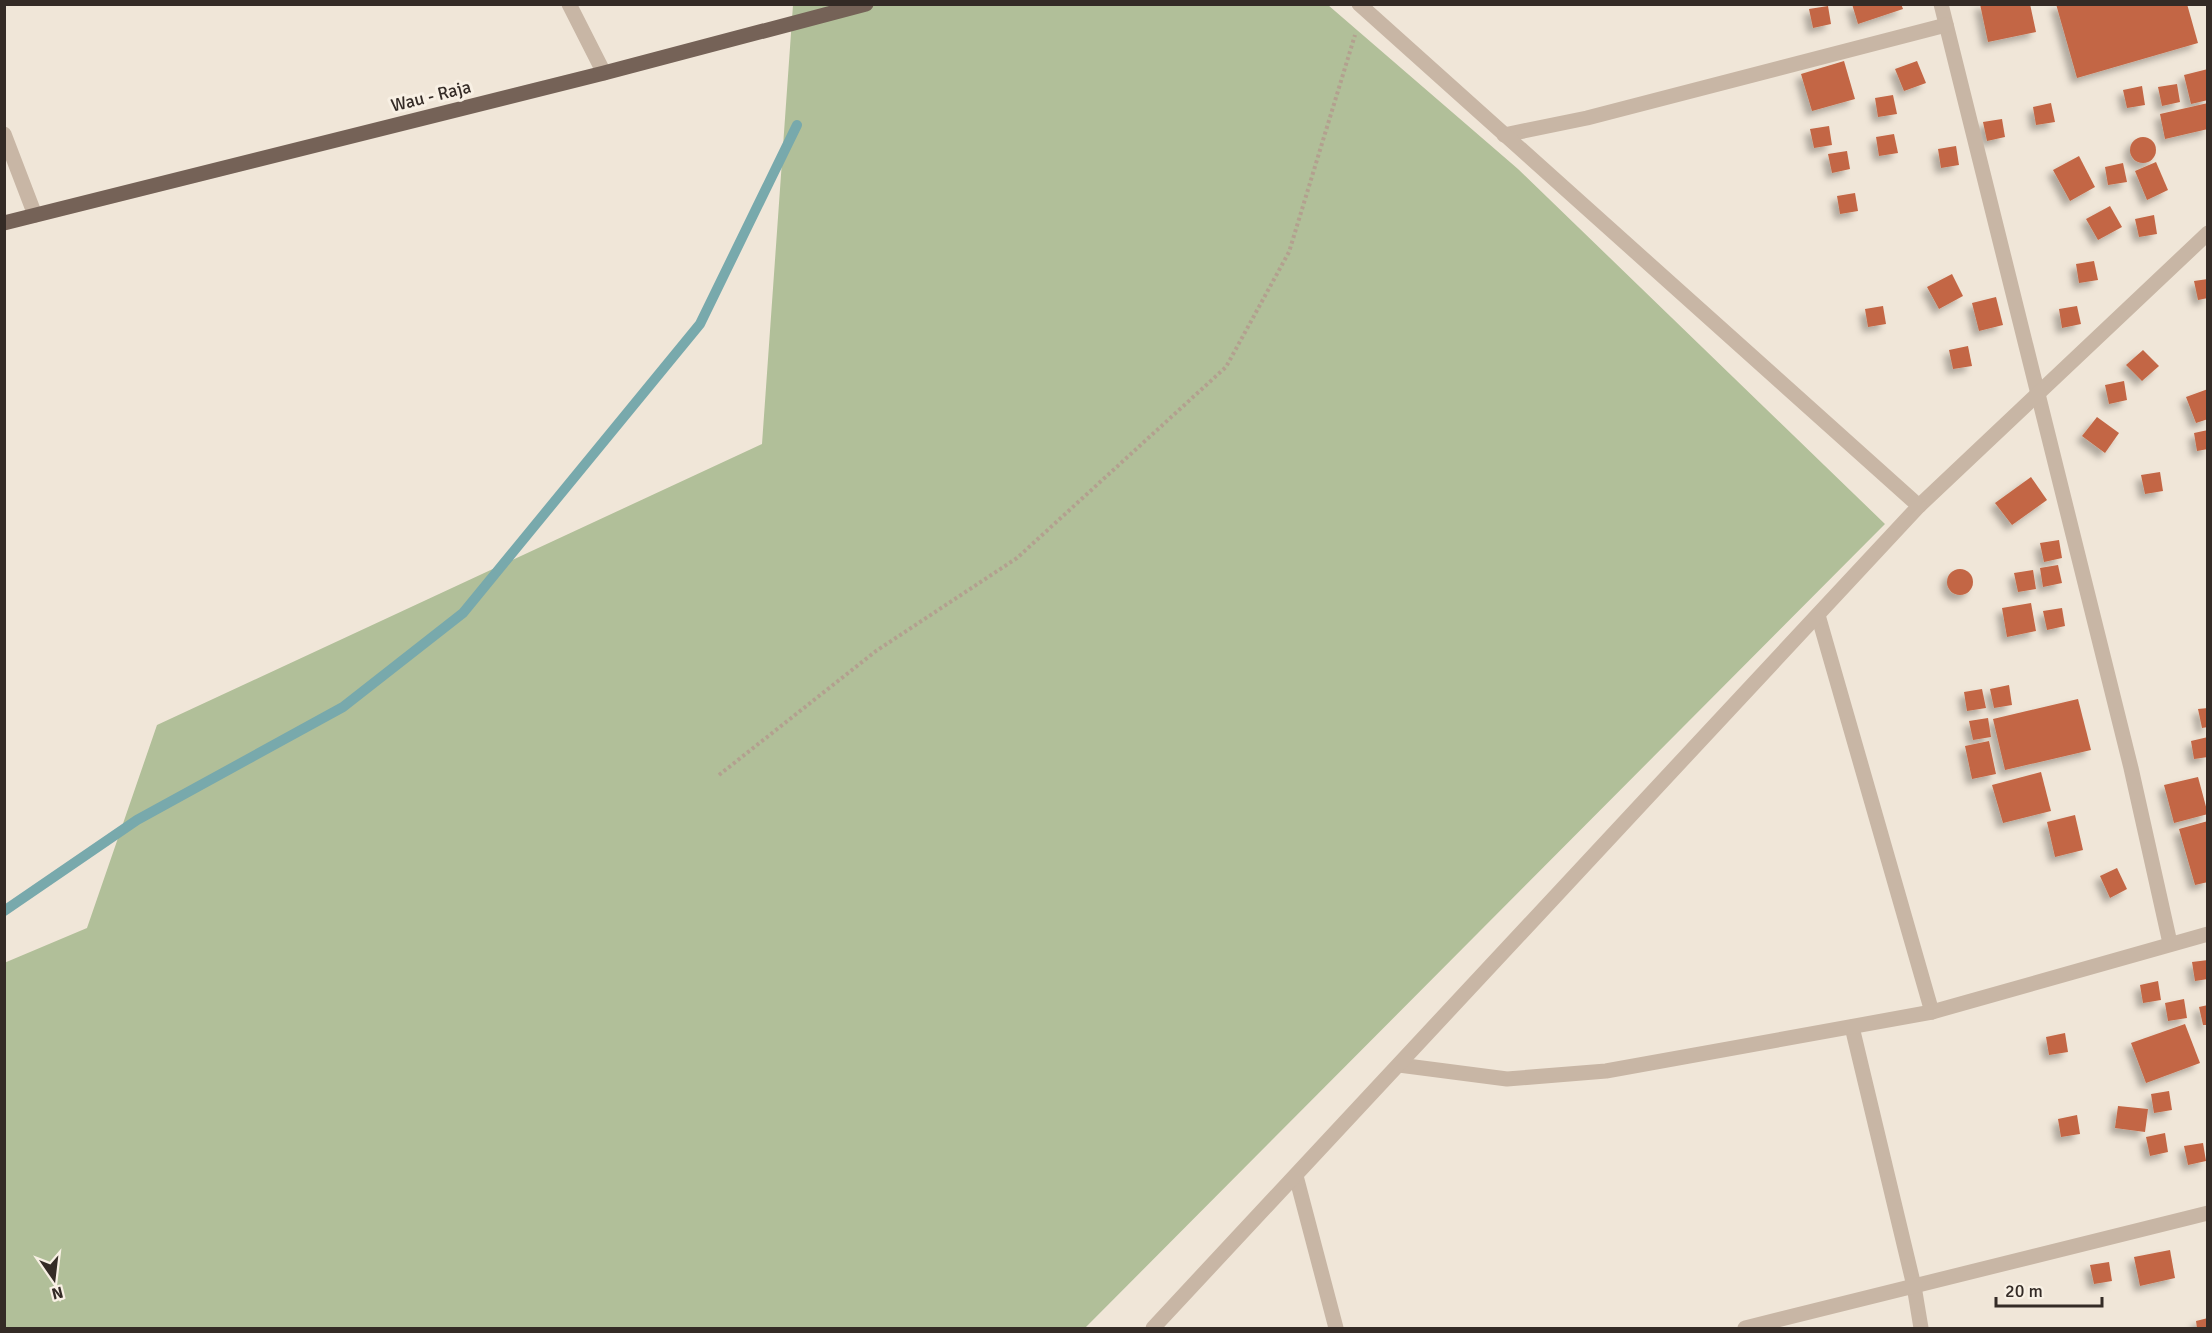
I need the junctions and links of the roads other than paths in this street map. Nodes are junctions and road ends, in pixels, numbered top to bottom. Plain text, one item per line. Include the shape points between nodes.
1 (569, 4) edge
2 (866, 4) edge
3 (1941, 4) edge
4 (1361, 6) edge
5 (1946, 25) junction
6 (604, 73) junction
7 (4, 134) edge
8 (1504, 135) junction
9 (36, 215) junction
10 (4, 223) edge
11 (2208, 233) edge
12 (2039, 391) junction
13 (1919, 506) junction
14 (1818, 615) junction
15 (2208, 934) edge
16 (2170, 943) junction
17 (1932, 1012) junction
18 (1852, 1027) junction
19 (1399, 1065) junction
20 (1296, 1176) junction
21 (2208, 1213) edge
22 (1914, 1286) junction
23 (1153, 1329) edge
24 (1336, 1329) edge
25 (1745, 1329) edge
26 (1921, 1329) edge

1 - 6 street
2 - 6 main road, Wau - Raja
3 - 5 street
4 - 8 street
5 - 8 street via 1587,118
5 - 12 street
6 - 9 main road, Wau - Raja
7 - 9 street
8 - 13 street
9 - 10 main road, Wau - Raja
11 - 12 street
12 - 13 street
12 - 16 street via 2132,768
13 - 14 street
14 - 17 street
14 - 19 street
15 - 16 street
16 - 17 street
17 - 18 street
18 - 19 street via 1606,1071 1507,1079
18 - 22 street
19 - 20 street
20 - 23 street
20 - 24 street
21 - 22 street
22 - 25 street
22 - 26 street

